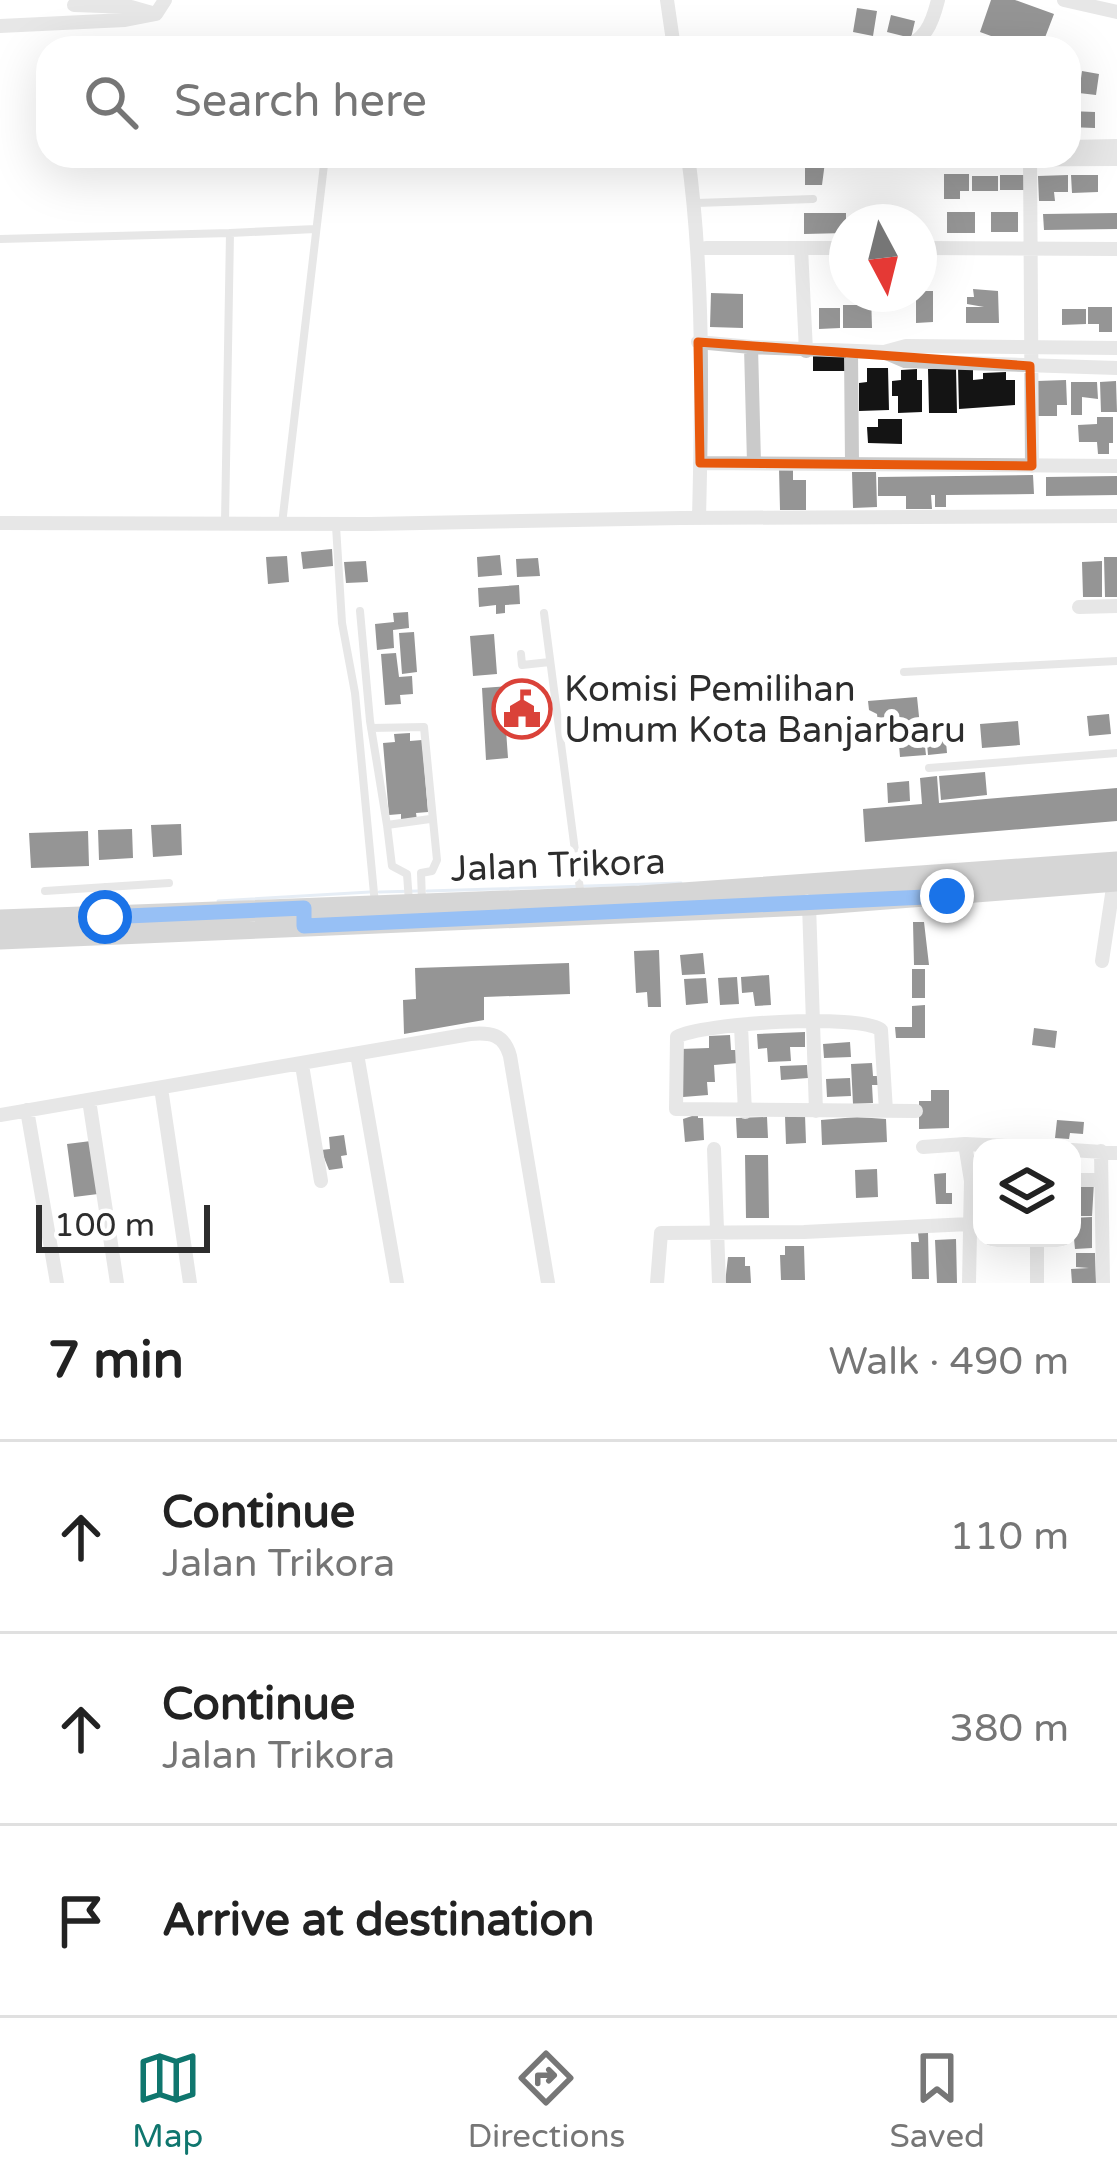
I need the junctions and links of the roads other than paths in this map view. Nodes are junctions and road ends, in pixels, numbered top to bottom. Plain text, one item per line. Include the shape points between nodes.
1 (165, 0) edge
2 (667, 0) edge
3 (938, 0) edge
4 (1064, 0) edge
5 (74, 2) edge
6 (1117, 12) edge
7 (156, 14) junction
8 (34, 24) junction
9 (0, 26) edge
10 (672, 36) edge
11 (923, 36) edge
12 (1117, 146) edge
13 (1081, 147) edge
14 (1081, 159) edge
15 (1117, 159) edge
16 (323, 168) edge
17 (690, 168) edge
18 (1029, 168) edge
19 (813, 200) dead end
20 (694, 203) junction
21 (315, 230) junction
22 (230, 232) junction
23 (0, 239) edge
24 (706, 248) dead end
25 (801, 248) junction
26 (829, 248) edge
27 (937, 248) edge
28 (1028, 248) junction
29 (1117, 248) edge
30 (698, 342) junction
31 (1029, 346) junction
32 (751, 347) junction
33 (1117, 348) edge
34 (806, 351) junction
35 (851, 352) junction
36 (884, 352) junction
37 (1030, 367) junction
38 (1117, 368) edge
39 (700, 463) junction
40 (754, 463) junction
41 (852, 463) junction
42 (1032, 466) junction
43 (1117, 466) edge
44 (1117, 516) edge
45 (699, 518) junction
46 (0, 524) edge
47 (226, 524) junction
48 (282, 524) junction
49 (336, 525) junction
50 (1117, 606) edge
51 (1079, 607) dead end
52 (359, 610) dead end
53 (544, 613) dead end
54 (521, 654) dead end
55 (1117, 661) edge
56 (550, 662) junction
57 (904, 672) dead end
58 (371, 728) junction
59 (1117, 753) edge
60 (928, 768) dead end
61 (433, 820) junction
62 (386, 825) junction
63 (421, 873) junction
64 (407, 874) junction
65 (1116, 875) edge
66 (169, 883) dead end
67 (106, 887) junction
68 (45, 891) dead end
69 (580, 892) junction
70 (416, 903) junction
71 (809, 905) junction
72 (376, 906) junction
73 (105, 917) junction
74 (304, 917) junction
75 (0, 920) edge
76 (0, 939) edge
77 (1102, 961) dead end
78 (813, 1022) junction
79 (741, 1026) junction
80 (357, 1054) junction
81 (302, 1065) junction
82 (161, 1088) junction
83 (89, 1100) junction
84 (26, 1110) junction
85 (886, 1111) junction
86 (745, 1112) junction
87 (816, 1112) junction
88 (916, 1112) dead end
89 (0, 1115) edge
90 (964, 1144) junction
91 (973, 1144) edge
92 (923, 1147) dead end
93 (714, 1149) dead end
94 (1109, 1152) edge
95 (973, 1171) edge
96 (321, 1180) dead end
97 (1081, 1180) edge
98 (1099, 1180) junction
99 (973, 1199) edge
100 (969, 1224) junction
101 (718, 1232) junction
102 (1037, 1247) edge
103 (57, 1283) edge
104 (117, 1283) edge
105 (190, 1283) edge
106 (397, 1283) edge
107 (548, 1283) edge
108 (657, 1283) edge
109 (719, 1283) edge
110 (969, 1283) edge
111 (1037, 1283) edge
112 (1103, 1283) edge

1 - 7 street
2 - 10 street
3 - 11 street
4 - 6 street
5 - 7 street
5 - 8 street
7 - 8 street
8 - 9 street
12 - 13 street
14 - 15 street
16 - 21 lane
17 - 20 street
18 - 28 street
19 - 20 lane
20 - 30 street
21 - 22 lane
21 - 48 lane
22 - 23 lane
22 - 47 lane
24 - 25 street
25 - 26 street
25 - 34 street
27 - 28 street
28 - 29 street
28 - 31 street
30 - 32 street
30 - 39 street
31 - 33 street
31 - 36 street
31 - 37 street
32 - 34 street
32 - 40 street
34 - 35 street
35 - 36 street
35 - 41 street
36 - 37 street via 905,362
37 - 38 street
37 - 42 street
39 - 40 street
39 - 45 street
40 - 41 street
41 - 42 street
42 - 43 street
44 - 45 street
45 - 49 street
46 - 47 street
47 - 48 street
48 - 49 street
49 - 72 lane
50 - 51 street
52 - 58 lane
53 - 56 lane
54 - 56 lane via 522,665
55 - 57 lane
56 - 69 lane
58 - 61 lane via 424,727
58 - 62 lane
59 - 60 lane
61 - 62 lane
61 - 63 lane via 437,860
62 - 64 lane via 392,866
63 - 64 lane
63 - 70 lane
64 - 70 lane
65 - 69 main road, Jalan Trikora
65 - 71 main road, Jalan Trikora
65 - 77 street
66 - 67 lane
67 - 68 lane
67 - 73 lane
69 - 70 main road, Jalan Trikora
70 - 72 main road, Jalan Trikora
71 - 74 main road, Jalan Trikora
71 - 78 street
72 - 74 main road, Jalan Trikora
73 - 74 main road, Jalan Trikora
73 - 75 main road, Jalan Trikora
74 - 76 main road, Jalan Trikora
78 - 79 street
78 - 85 street via 881,1030
78 - 87 street
79 - 86 street
79 - 86 street via 677,1037 676,1108
80 - 81 street
80 - 106 street
80 - 107 street via 470,1034 503,1040
81 - 82 street
81 - 96 street
82 - 83 street
82 - 105 street
83 - 84 street
83 - 104 street
84 - 89 street
84 - 103 street
85 - 87 street
85 - 88 street
86 - 87 street
90 - 91 street
90 - 92 street
90 - 95 street
93 - 101 street
94 - 98 street
97 - 98 street
98 - 112 street
99 - 100 street
100 - 101 street
100 - 110 street
101 - 108 street via 661,1233
101 - 109 street
102 - 111 street

